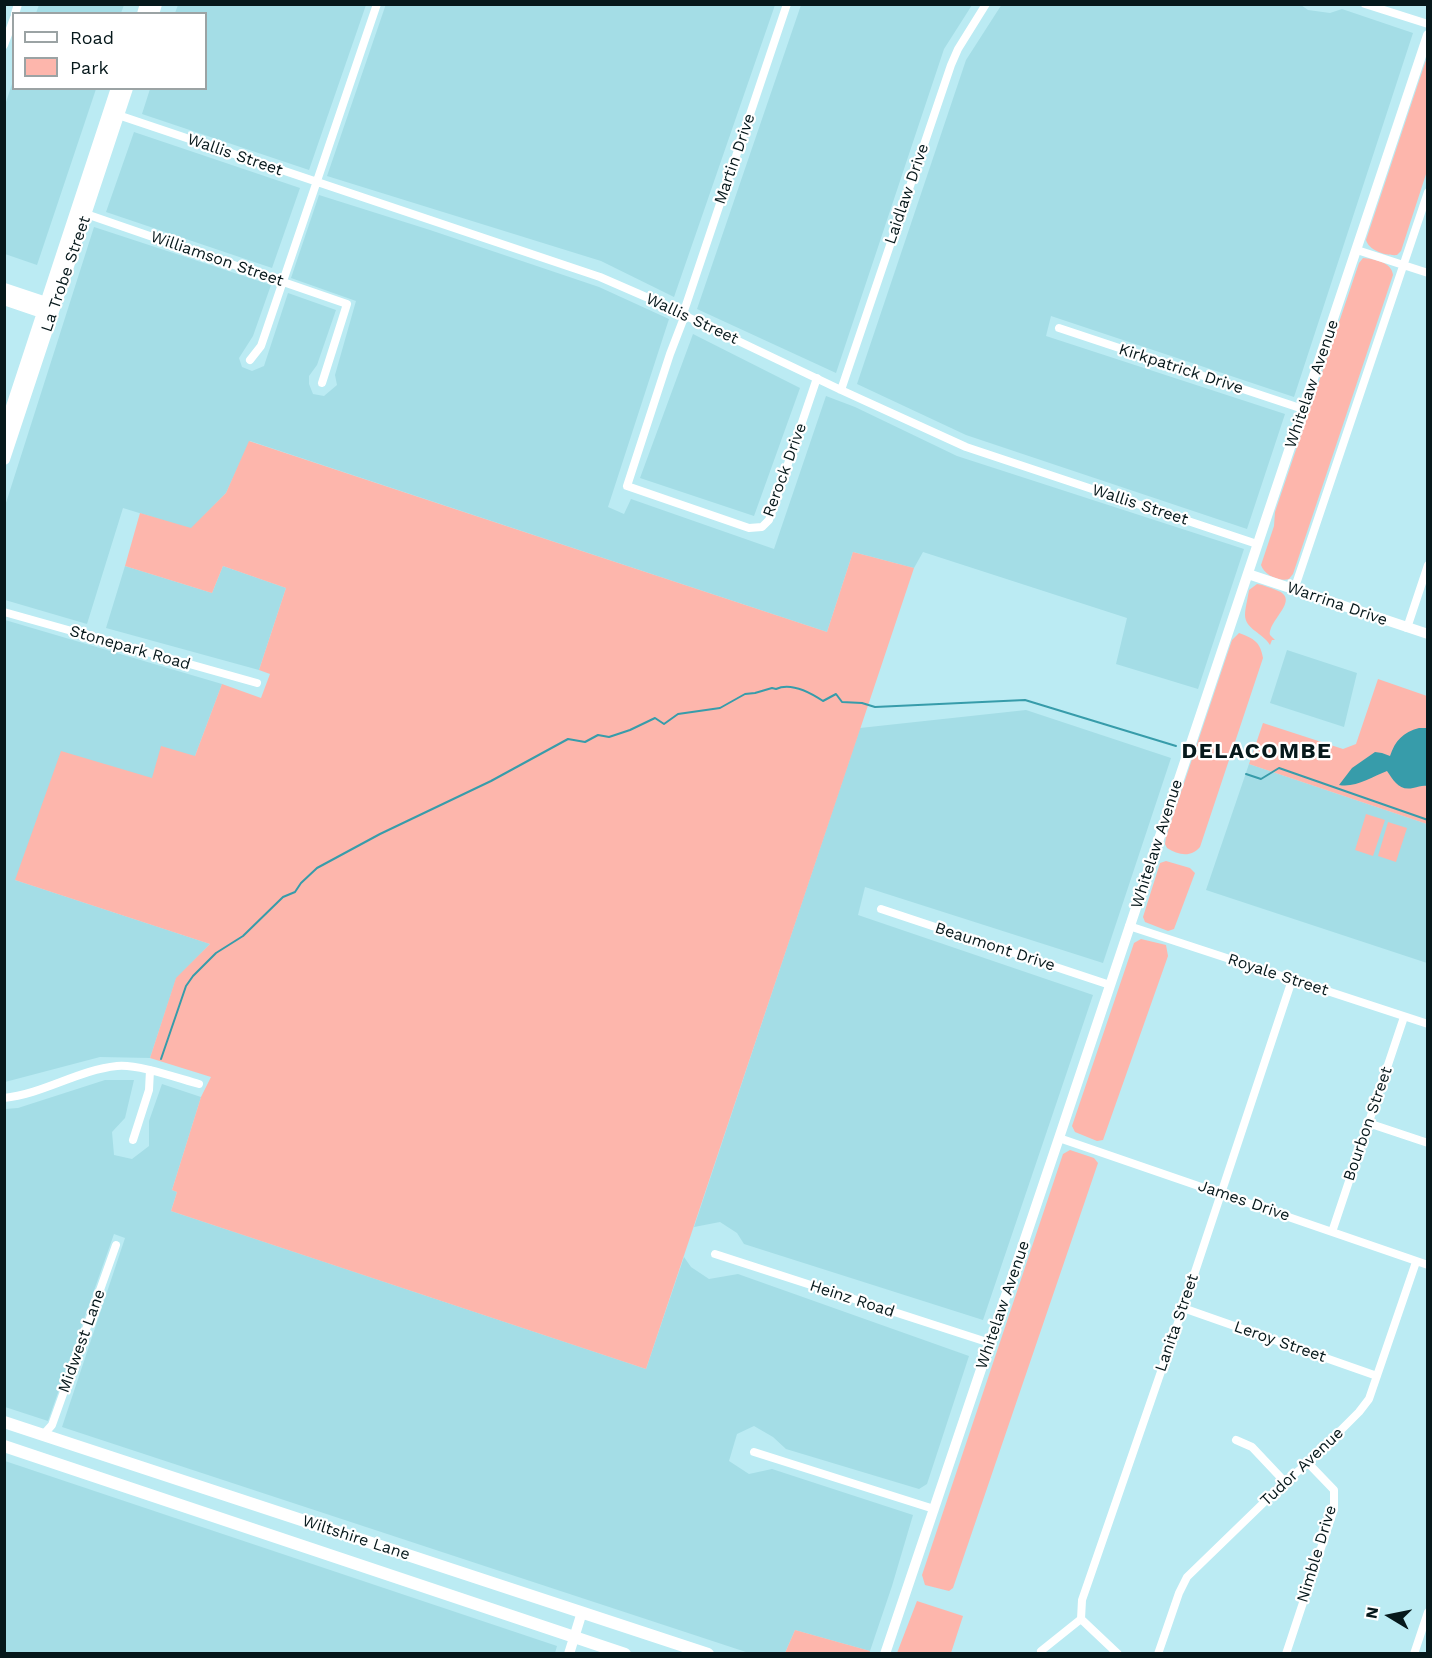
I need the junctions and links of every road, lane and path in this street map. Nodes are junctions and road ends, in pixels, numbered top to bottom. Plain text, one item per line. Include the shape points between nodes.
1 (377, 4) edge
2 (787, 4) edge
3 (986, 4) edge
4 (1365, 4) edge
5 (12, 23) edge
6 (1428, 24) edge
7 (1428, 35) edge
8 (4, 45) edge
9 (117, 90) edge
10 (127, 90) edge
11 (114, 114) junction
12 (316, 182) junction
13 (1428, 192) edge
14 (82, 212) junction
15 (1357, 249) junction
16 (1403, 265) junction
17 (1428, 273) edge
18 (282, 281) junction
19 (4, 289) edge
20 (4, 299) edge
21 (50, 309) junction
22 (684, 314) junction
23 (1059, 328) dead end
24 (250, 360) dead end
25 (817, 378) junction
26 (322, 382) dead end
27 (841, 390) junction
28 (1303, 409) junction
29 (4, 431) edge
30 (4, 459) edge
31 (627, 486) joint
32 (1257, 544) junction
33 (1428, 565) edge
34 (1248, 573) junction
35 (1294, 590) junction
36 (4, 612) edge
37 (1407, 628) junction
38 (1428, 634) edge
39 (257, 683) dead end
40 (881, 909) dead end
41 (1129, 926) junction
42 (1292, 980) junction
43 (1110, 985) junction
44 (1404, 1017) junction
45 (1428, 1024) edge
46 (150, 1070) junction
47 (199, 1084) dead end
48 (4, 1098) edge
49 (1368, 1123) junction
50 (1059, 1138) junction
51 (134, 1140) dead end
52 (1428, 1143) edge
53 (1220, 1193) junction
54 (1332, 1232) junction
55 (116, 1245) dead end
56 (715, 1254) dead end
57 (1416, 1262) junction
58 (1428, 1265) edge
59 (1183, 1308) junction
60 (990, 1343) junction
61 (1377, 1376) junction
62 (4, 1422) edge
63 (43, 1435) junction
64 (1236, 1440) dead end
65 (4, 1446) edge
66 (754, 1452) dead end
67 (36, 1456) junction
68 (1308, 1463) junction
69 (1285, 1482) junction
70 (934, 1509) junction
71 (582, 1612) junction
72 (1428, 1612) edge
73 (1081, 1619) junction
74 (574, 1636) junction
75 (1041, 1651) dead end
76 (569, 1653) edge
77 (625, 1653) edge
78 (708, 1653) edge
79 (885, 1653) edge
80 (1118, 1653) edge
81 (1158, 1653) edge
82 (1286, 1653) edge
83 (1414, 1653) edge

1 - 12 street
2 - 22 street, Martin Drive
3 - 27 street, Laidlaw Drive via 951,65
4 - 6 street
5 - 8 street
7 - 15 street, Whitelaw Avenue
9 - 11 main road, La Trobe Street
10 - 11 main road, La Trobe Street
11 - 12 street, Wallis Street
11 - 14 main road, La Trobe Street
12 - 18 street
12 - 22 street, Wallis Street via 600,277
13 - 16 street
14 - 18 street, Williamson Street
14 - 21 main road, La Trobe Street
15 - 16 street
15 - 28 street, Whitelaw Avenue
16 - 17 street
16 - 35 street
18 - 24 street via 261,346
18 - 26 street, Williamson Street via 347,304
19 - 21 main road
20 - 21 main road
21 - 29 main road, La Trobe Street
21 - 30 main road, La Trobe Street
22 - 25 street, Wallis Street
22 - 31 street, Martin Drive
23 - 28 street, Kirkpatrick Drive
25 - 27 street, Wallis Street
25 - 31 street, Rerock Drive via 770,520 762,527 749,528
27 - 32 street, Wallis Street via 966,447
28 - 32 street, Whitelaw Avenue
32 - 34 street, Whitelaw Avenue
33 - 37 street
34 - 35 street, Warrina Drive
34 - 41 street, Whitelaw Avenue
35 - 37 street, Warrina Drive
36 - 39 street, Stonepark Road
37 - 38 street, Warrina Drive
40 - 43 street, Beaumont Drive
41 - 42 street, Royale Street
41 - 43 street, Whitelaw Avenue
42 - 44 street, Royale Street
42 - 53 street, Lanita Street
43 - 50 street, Whitelaw Avenue
44 - 45 street, Royale Street
44 - 49 street, Bourbon Street
46 - 47 street
46 - 48 street via 118,1066
46 - 51 street via 149,1090
49 - 52 street
49 - 54 street, Bourbon Street
50 - 53 street, James Drive
50 - 60 street, Whitelaw Avenue
53 - 54 street, James Drive
53 - 59 street, Lanita Street
54 - 57 street, James Drive
55 - 63 street, Midwest Lane via 52,1425
56 - 60 street, Heinz Road
57 - 58 street, James Drive
57 - 61 street, Tudor Avenue
59 - 61 street, Leroy Street
59 - 73 street, Lanita Street via 1082,1599
60 - 70 street, Whitelaw Avenue
61 - 68 street, Tudor Avenue via 1369,1399 1359,1412
62 - 63 main road, Wiltshire Lane
63 - 67 main road
63 - 71 main road, Wiltshire Lane
64 - 69 street via 1252,1447
65 - 67 main road, Wiltshire Lane
66 - 70 street
67 - 74 main road, Wiltshire Lane
68 - 69 street, Tudor Avenue
68 - 82 street, Nimble Drive via 1334,1490 1334,1509
69 - 81 street, Tudor Avenue via 1187,1577
70 - 79 street, Whitelaw Avenue
71 - 74 street
71 - 78 main road, Wiltshire Lane
72 - 83 street
73 - 75 street
73 - 80 street
74 - 76 street
74 - 77 main road, Wiltshire Lane

